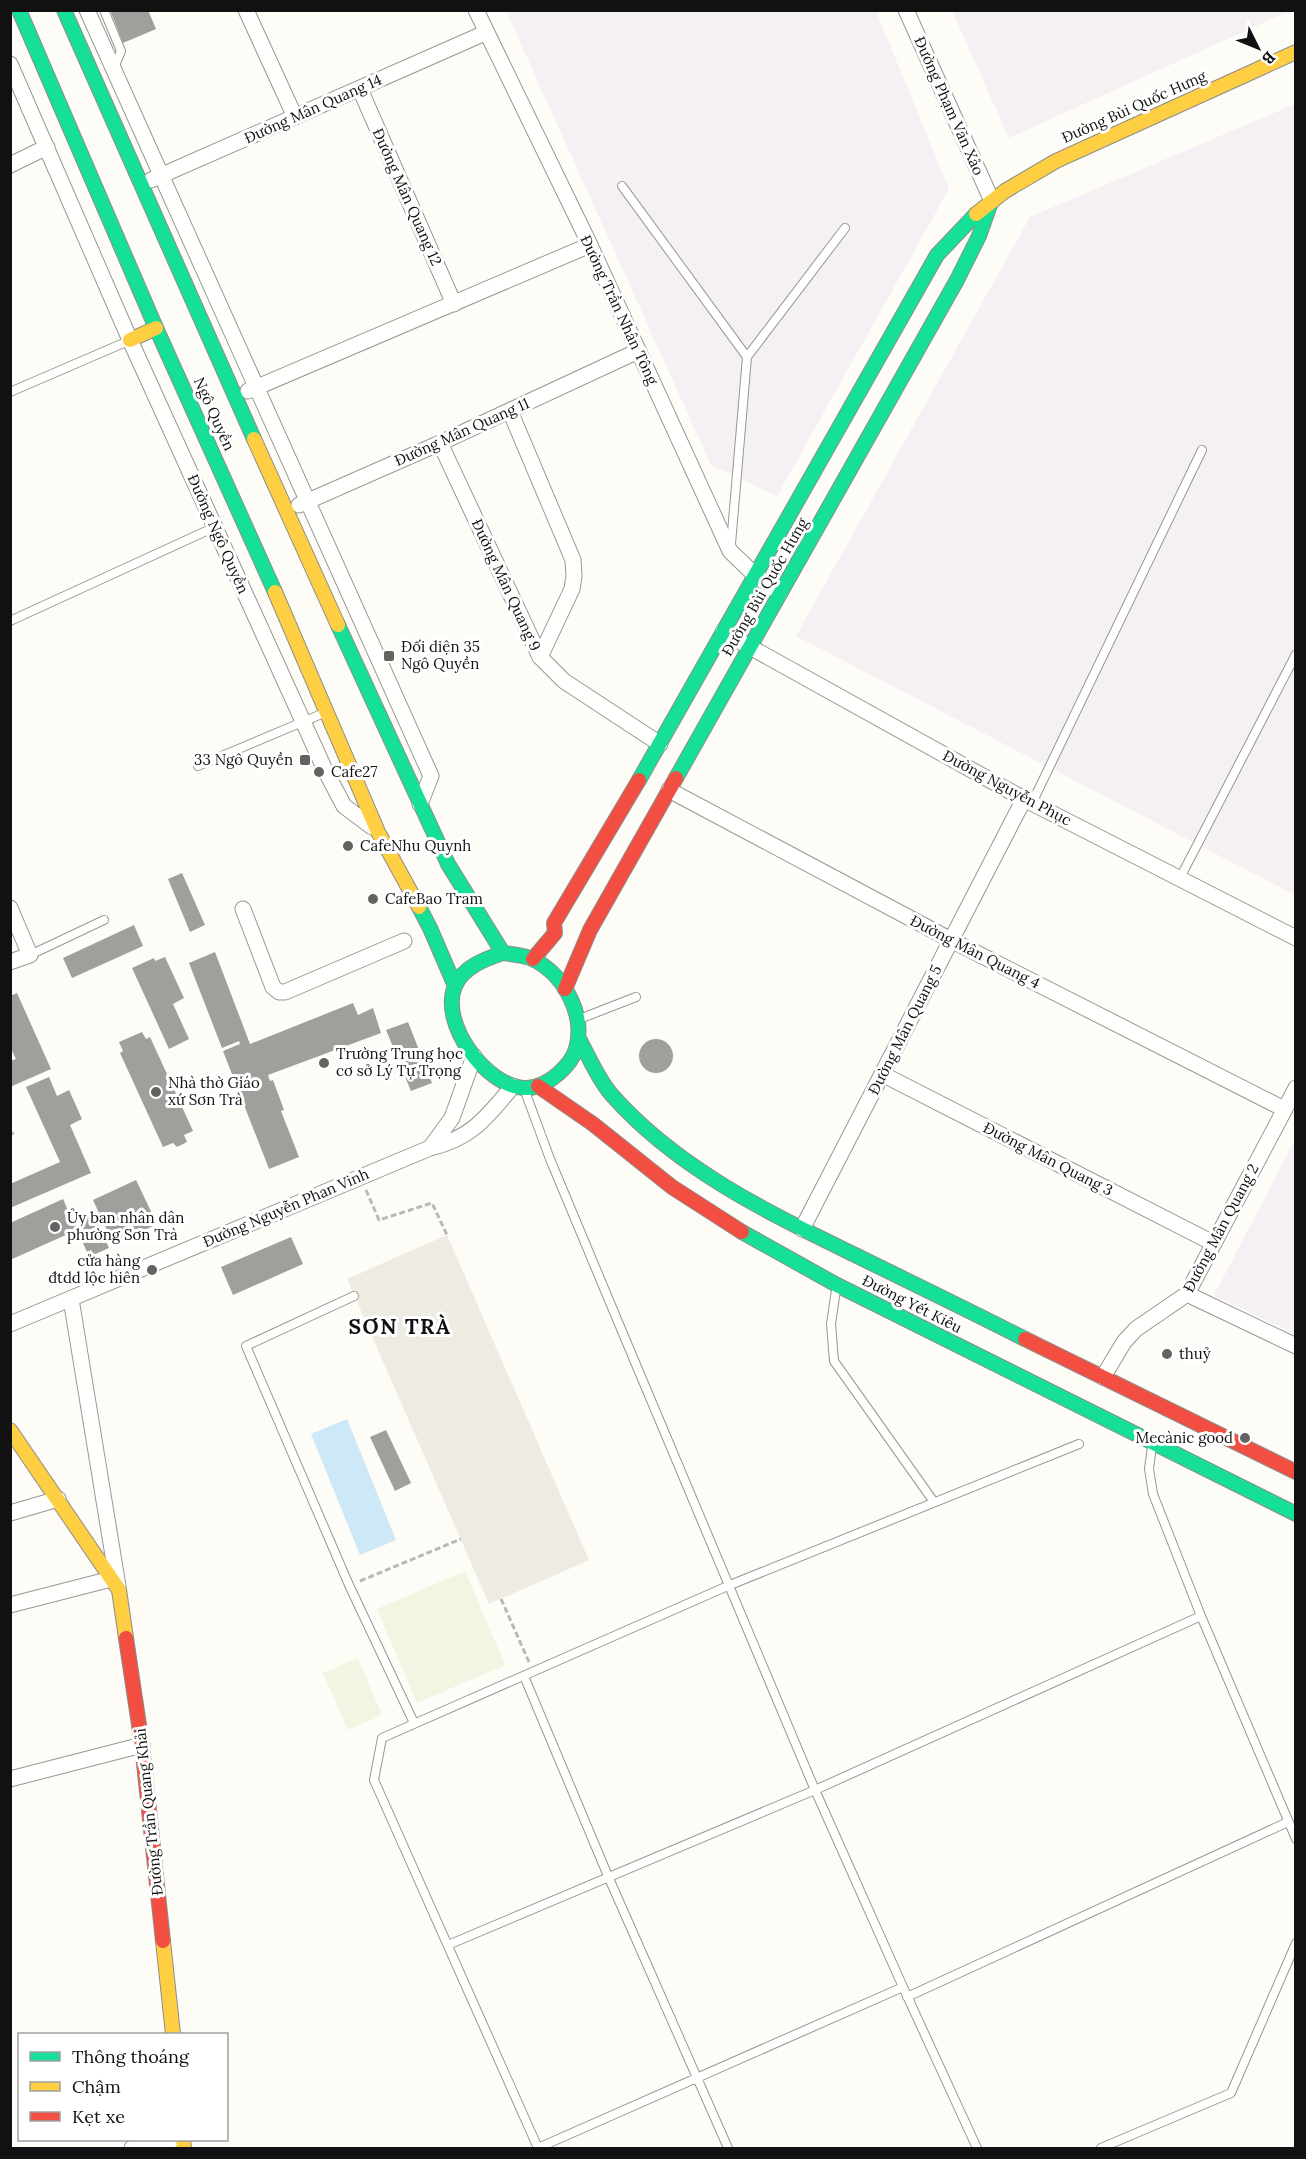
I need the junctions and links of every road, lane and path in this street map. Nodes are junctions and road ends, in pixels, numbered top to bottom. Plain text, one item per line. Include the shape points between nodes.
1 (19, 10) edge
2 (64, 10) edge
3 (87, 10) edge
4 (104, 10) edge
5 (246, 10) edge
6 (476, 10) edge
7 (906, 10) edge
8 (486, 33) junction
9 (1296, 52) edge
10 (10, 64) edge
11 (114, 69) junction
12 (360, 89) junction
13 (295, 117) junction
14 (46, 147) junction
15 (10, 165) edge
16 (161, 176) junction
17 (140, 185) junction
18 (622, 186) dead end
19 (992, 201) junction
20 (845, 228) dead end
21 (590, 245) junction
22 (454, 304) junction
23 (156, 328) junction
24 (130, 340) junction
25 (638, 351) junction
26 (747, 357) junction
27 (256, 388) junction
28 (10, 392) edge
29 (235, 397) junction
30 (510, 411) junction
31 (440, 443) junction
32 (1202, 450) dead end
33 (309, 501) junction
34 (286, 511) junction
35 (215, 527) junction
36 (730, 551) junction
37 (755, 575) junction
38 (780, 593) junction
39 (10, 621) edge
40 (723, 632) junction
41 (750, 647) junction
42 (1296, 654) edge
43 (540, 657) junction
44 (328, 712) junction
45 (302, 721) junction
46 (660, 744) junction
47 (198, 766) dead end
48 (669, 790) junction
49 (1028, 801) junction
50 (420, 804) junction
51 (378, 832) junction
52 (1180, 878) junction
53 (10, 908) edge
54 (243, 909) dead end
55 (104, 920) dead end
56 (1296, 938) edge
57 (951, 940) junction
58 (404, 941) dead end
59 (503, 953) junction
60 (30, 955) junction
61 (533, 959) junction
62 (10, 962) edge
63 (455, 986) junction
64 (565, 989) junction
65 (636, 998) dead end
66 (578, 1019) junction
67 (579, 1039) junction
68 (474, 1056) junction
69 (882, 1074) junction
70 (525, 1086) junction
71 (1296, 1088) edge
72 (1284, 1109) junction
73 (430, 1148) junction
74 (360, 1177) junction
75 (802, 1229) junction
76 (447, 1235) dead end
77 (1213, 1243) junction
78 (837, 1285) junction
79 (1187, 1294) junction
80 (354, 1296) dead end
81 (71, 1299) junction
82 (10, 1324) edge
83 (1296, 1346) edge
84 (1103, 1377) junction
85 (10, 1430) edge
86 (1153, 1443) junction
87 (1079, 1444) dead end
88 (1296, 1472) edge
89 (58, 1499) junction
90 (934, 1502) junction
91 (10, 1513) edge
92 (1296, 1514) edge
93 (461, 1539) dead end
94 (115, 1584) junction
95 (349, 1585) junction
96 (730, 1585) junction
97 (501, 1599) dead end
98 (10, 1605) edge
99 (1201, 1616) junction
100 (533, 1672) junction
101 (525, 1676) junction
102 (414, 1724) junction
103 (142, 1745) junction
104 (10, 1779) edge
105 (816, 1790) junction
106 (1288, 1822) junction
107 (1296, 1839) edge
108 (608, 1876) junction
109 (1296, 1943) edge
110 (448, 1946) junction
111 (903, 1988) junction
112 (907, 1997) junction
113 (173, 2033) edge
114 (697, 2078) junction
115 (164, 2141) edge
116 (132, 2148) edge
117 (538, 2148) edge
118 (728, 2148) edge
119 (977, 2148) edge
120 (1101, 2148) edge

1 - 23 main road, Ngô Quyền
2 - 17 main road, Ngô Quyền
3 - 11 street
4 - 11 lane via 121,51
5 - 13 street
6 - 8 street, Đường Trần Nhân Tông
7 - 19 street, Đường Phạm Văn Xảo
8 - 12 street, Đường Mân Quang 14
8 - 21 street, Đường Trần Nhân Tông
9 - 19 main road, Đường Bùi Quốc Hưng via 1050,162
10 - 14 street, Đường Ngô Quyền
11 - 16 street
12 - 13 street, Đường Mân Quang 14
12 - 22 street, Đường Mân Quang 12
13 - 16 street, Đường Mân Quang 14
14 - 15 street
14 - 24 street, Đường Ngô Quyền
16 - 17 street, Đường Mân Quang 14
16 - 27 street
17 - 29 main road, Ngô Quyền
18 - 26 lane
19 - 37 main road, Đường Bùi Quốc Hưng via 966,221 937,255
19 - 38 main road, Đường Bùi Quốc Hưng via 957,280
20 - 26 lane
21 - 22 street
21 - 25 street, Đường Trần Nhân Tông
22 - 27 street
23 - 24 main road
23 - 44 main road, Ngô Quyền
24 - 28 lane
24 - 35 street, Đường Ngô Quyền
25 - 30 street, Đường Mân Quang 11
25 - 36 street, Đường Trần Nhân Tông
26 - 36 lane
27 - 29 street
27 - 33 street
29 - 34 main road, Ngô Quyền
30 - 31 street, Đường Mân Quang 11
30 - 43 street via 573,560 572,589
31 - 33 street, Đường Mân Quang 11
31 - 43 street, Đường Mân Quang 9
32 - 49 lane
33 - 34 street, Đường Mân Quang 11
33 - 50 street via 430,776
34 - 50 main road, Ngô Quyền
35 - 39 lane
35 - 45 street, Đường Ngô Quyền
36 - 37 street, Đường Trần Nhân Tông
37 - 38 street, Đường Trần Nhân Tông
37 - 40 main road, Đường Bùi Quốc Hưng
38 - 41 main road, Đường Bùi Quốc Hưng
40 - 41 street, Đường Nguyễn Phục
40 - 46 main road, Đường Bùi Quốc Hưng
41 - 48 main road, Đường Bùi Quốc Hưng
41 - 49 street, Đường Nguyễn Phục
42 - 52 lane
43 - 46 street, Đường Mân Quang 9 via 564,681
44 - 45 lane
44 - 51 main road, Ngô Quyền
45 - 47 lane
45 - 51 street, Đường Ngô Quyền via 344,806
46 - 61 main road, Đường Bùi Quốc Hưng via 554,923 555,933
48 - 57 street, Đường Mân Quang 4
48 - 64 main road, Đường Bùi Quốc Hưng via 590,930
49 - 52 street, Đường Nguyễn Phục
49 - 57 street, Đường Mân Quang 5
50 - 59 main road via 448,864
51 - 63 main road, Đường Ngô Quyền via 430,928
52 - 56 street, Đường Nguyễn Phục
53 - 60 street
54 - 58 street via 273,987 279,992
55 - 60 lane
57 - 69 street, Đường Mân Quang 5
57 - 72 street, Đường Mân Quang 4
59 - 61 main road
59 - 63 main road via 466,971
60 - 62 street
61 - 64 main road
63 - 68 main road via 452,1013
64 - 66 main road
65 - 66 lane
66 - 67 main road
67 - 70 main road via 565,1068 552,1078
67 - 75 main road, Đường Yết Kiêu via 609,1092 633,1117 688,1163
68 - 70 main road via 500,1080
68 - 73 street via 452,1118
69 - 75 street, Đường Mân Quang 5
69 - 77 street, Đường Mân Quang 3
70 - 73 street, Đường Nguyễn Phan Vinh via 455,1141
70 - 78 main road, Đường Yết Kiêu via 593,1124 708,1212
70 - 96 lane via 550,1159
71 - 72 street, Đường Mân Quang 2
72 - 77 street, Đường Mân Quang 2
73 - 74 street, Đường Nguyễn Phan Vinh
74 - 76 path via 379,1220 432,1203
74 - 81 street, Đường Nguyễn Phan Vinh
75 - 84 main road, Đường Yết Kiêu
77 - 79 street, Đường Mân Quang 2
78 - 86 main road, Đường Yết Kiêu
78 - 90 lane via 831,1324 834,1361
79 - 83 street
79 - 84 street, Đường Mân Quang 2 via 1136,1329
80 - 95 lane via 246,1346
81 - 82 street, Đường Nguyễn Phan Vinh
81 - 94 street, Đường Trần Quang Khải
84 - 88 main road, Đường Yết Kiêu
85 - 89 main road, Đường Trần Quang Khải
86 - 92 main road, Đường Yết Kiêu
86 - 99 lane via 1149,1469 1153,1494
87 - 90 lane
89 - 91 street
89 - 94 main road, Đường Trần Quang Khải
90 - 96 lane
93 - 95 path
94 - 98 street
94 - 103 main road, Đường Trần Quang Khải
95 - 102 lane
96 - 100 lane
96 - 105 lane
97 - 100 path
99 - 105 lane
99 - 106 lane
100 - 101 lane
101 - 102 lane
101 - 108 lane
102 - 110 lane via 382,1738 374,1780
103 - 104 street
103 - 113 main road, Đường Trần Quang Khải
105 - 108 lane
105 - 111 lane
106 - 107 lane
106 - 112 lane
108 - 110 lane
108 - 114 lane
109 - 120 lane via 1231,2093
110 - 117 lane
111 - 112 lane
111 - 114 lane
112 - 119 lane
114 - 117 lane
114 - 118 lane
115 - 116 street

